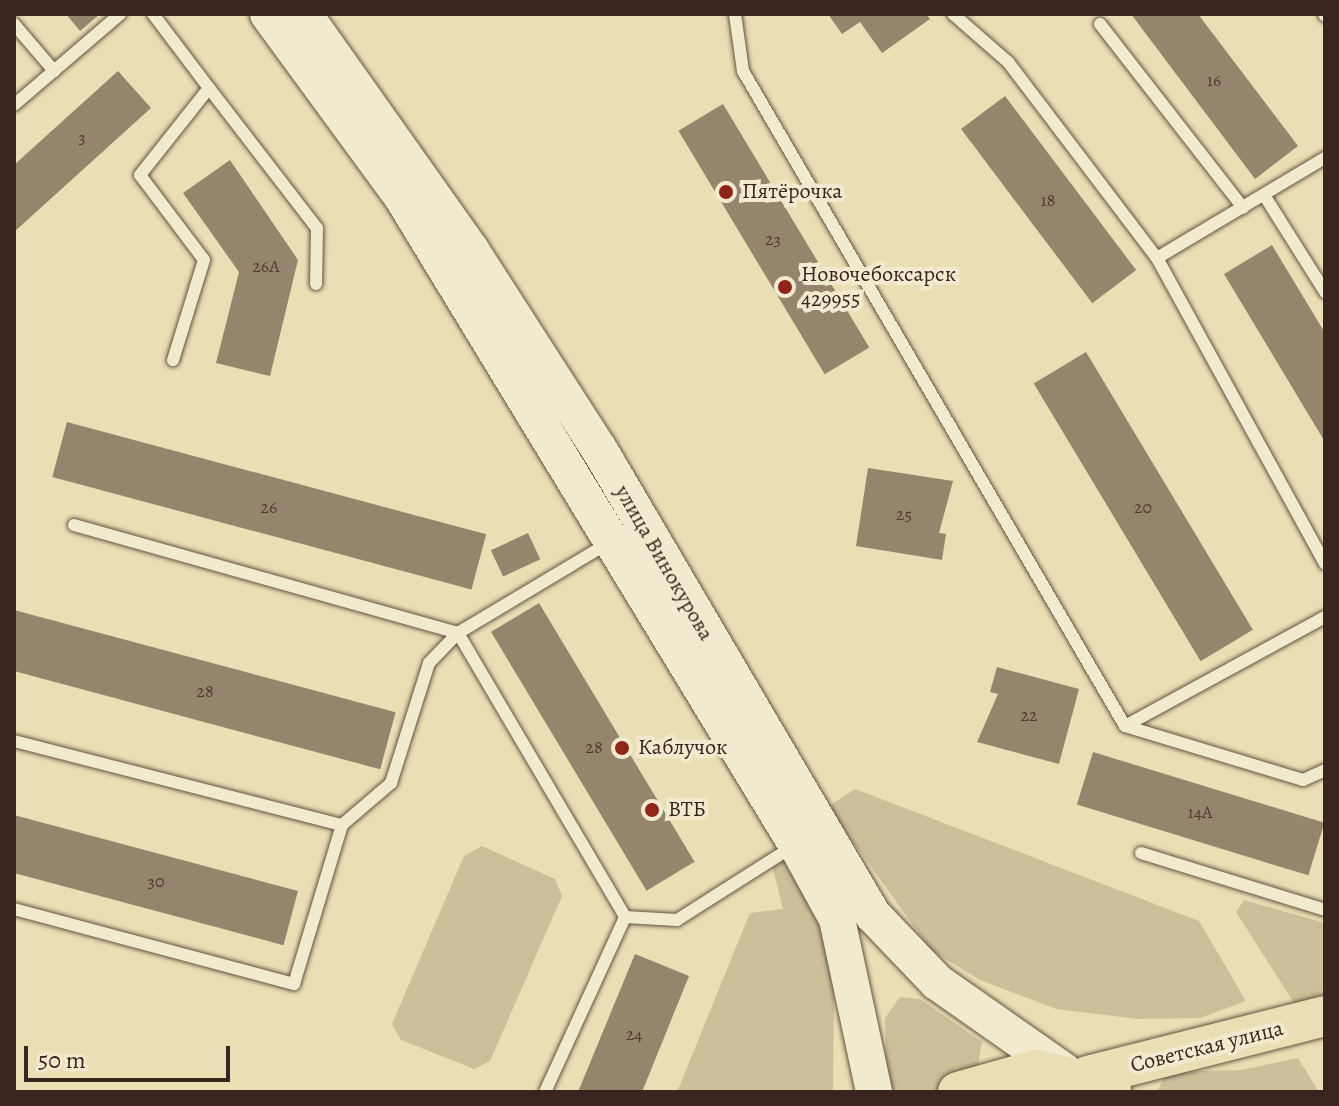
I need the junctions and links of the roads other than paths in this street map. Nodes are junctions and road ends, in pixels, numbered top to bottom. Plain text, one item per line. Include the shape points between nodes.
1 (120, 14) edge
2 (153, 14) edge
3 (268, 14) edge
4 (304, 14) edge
5 (735, 14) edge
6 (953, 14) edge
7 (14, 24) edge
8 (1100, 24) dead end
9 (54, 71) junction
10 (209, 88) junction
11 (14, 105) edge
12 (1325, 158) edge
13 (1264, 195) junction
14 (1243, 208) junction
15 (1157, 258) junction
16 (316, 284) dead end
17 (1325, 292) edge
18 (173, 360) dead end
19 (74, 525) dead end
20 (614, 540) junction
21 (1325, 564) edge
22 (1325, 617) edge
23 (458, 633) junction
24 (1125, 726) junction
25 (14, 741) edge
26 (1325, 770) edge
27 (342, 825) junction
28 (796, 844) junction
29 (1141, 853) dead end
30 (14, 909) edge
31 (1325, 910) edge
32 (625, 917) junction
33 (1325, 1016) edge
34 (1091, 1080) edge
35 (545, 1092) edge
36 (874, 1092) edge
37 (958, 1092) edge

1 - 9 lane
2 - 10 lane
3 - 20 main road, улица Винокурова via 402,197
4 - 34 main road, улица Винокурова via 471,250 599,449 873,915 937,982
5 - 24 lane via 743,71
6 - 15 lane via 1008,62
7 - 9 lane
8 - 14 lane
9 - 11 lane
10 - 16 lane via 317,228
10 - 18 lane via 140,175 204,260
12 - 13 lane
13 - 14 lane
13 - 17 lane
14 - 15 lane
15 - 21 lane
19 - 23 lane
20 - 23 lane
20 - 28 main road, улица Винокурова
22 - 24 lane
23 - 27 lane via 429,663 391,783
23 - 32 lane
24 - 26 lane via 1303,780
25 - 27 lane
27 - 30 lane via 294,984
28 - 32 lane via 677,920
28 - 36 main road, улица Винокурова via 837,919
29 - 31 lane
32 - 35 lane
33 - 34 main road, Советская улица
34 - 37 main road, Советская улица via 1014,1072

